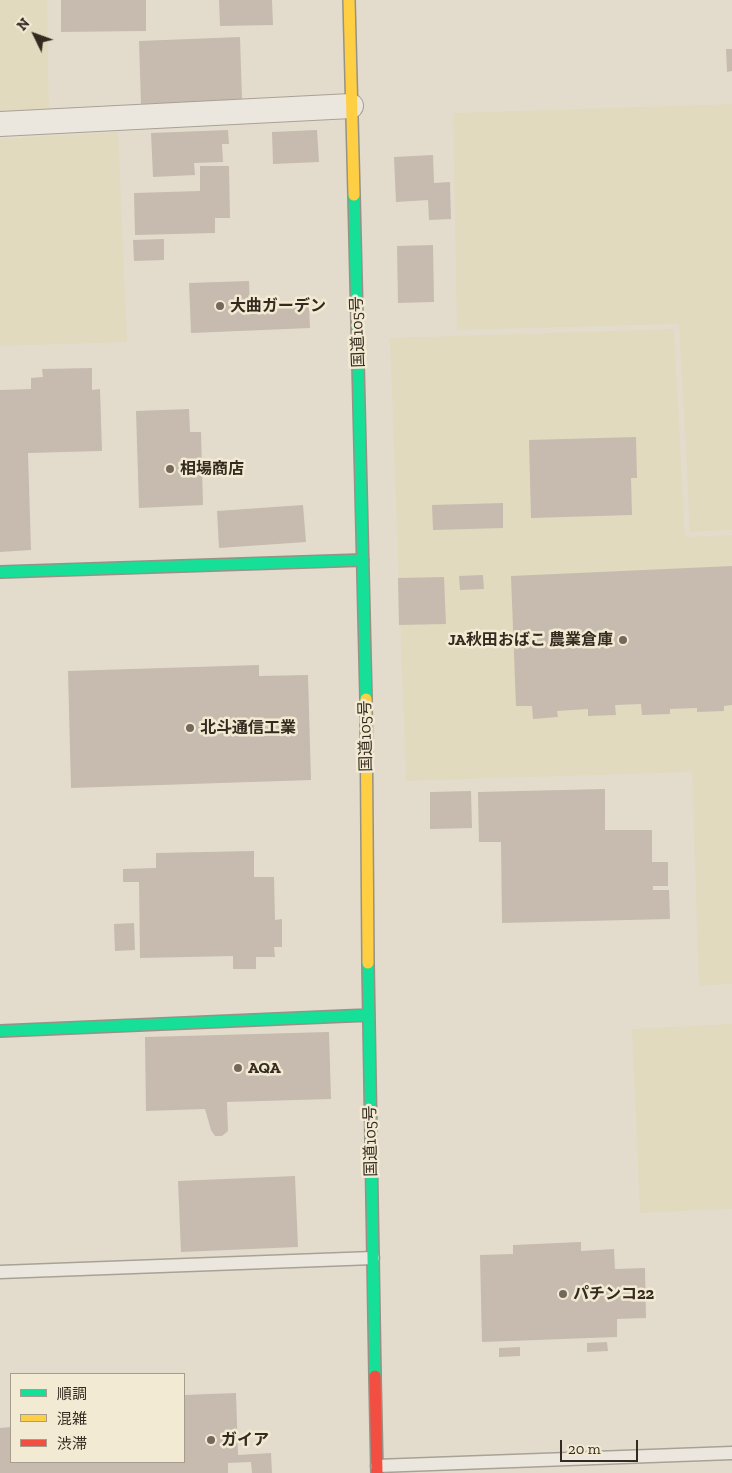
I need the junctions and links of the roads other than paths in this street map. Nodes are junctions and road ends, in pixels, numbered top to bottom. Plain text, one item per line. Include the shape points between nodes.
1 (349, 0) edge
2 (351, 106) junction
3 (0, 124) edge
4 (363, 560) junction
5 (0, 572) edge
6 (369, 1015) junction
7 (0, 1031) edge
8 (373, 1258) junction
9 (0, 1272) edge
10 (732, 1453) edge
11 (377, 1470) edge

1 - 2 main road, 国道105号
2 - 3 street
2 - 4 main road, 国道105号
4 - 5 main road
4 - 6 main road, 国道105号
6 - 7 main road
6 - 8 main road, 国道105号
8 - 9 lane
8 - 11 main road, 国道105号
10 - 11 lane

